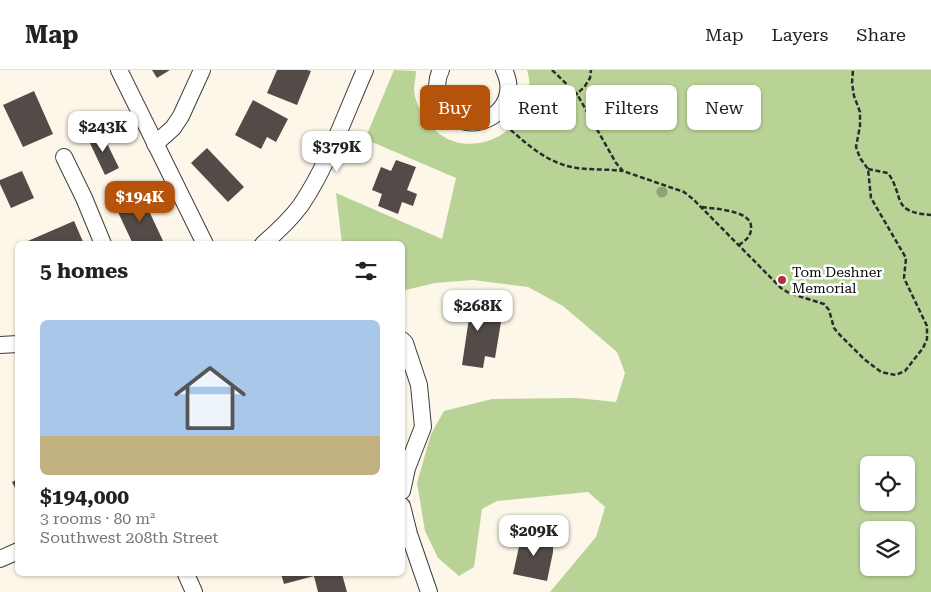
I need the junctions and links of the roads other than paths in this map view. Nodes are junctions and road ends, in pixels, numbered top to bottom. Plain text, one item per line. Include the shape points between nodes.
1 (119, 70) edge
2 (202, 70) edge
3 (365, 70) edge
4 (441, 70) edge
5 (504, 70) edge
6 (155, 144) junction
7 (64, 156) dead end
8 (102, 241) edge
9 (204, 241) edge
10 (273, 241) edge
11 (15, 344) edge
12 (405, 344) edge
13 (0, 345) edge
14 (405, 474) edge
15 (405, 518) edge
16 (15, 552) edge
17 (0, 559) edge
18 (187, 576) edge
19 (194, 592) edge
20 (428, 592) edge

1 - 6 street
2 - 6 street via 181,116
3 - 10 street via 317,179
4 - 5 street via 437,85 443,108 451,116 473,123 485,121 502,108 508,87
6 - 9 street
7 - 8 street
11 - 13 street
12 - 14 street via 419,385 422,427
15 - 20 street
16 - 17 street
18 - 19 street

